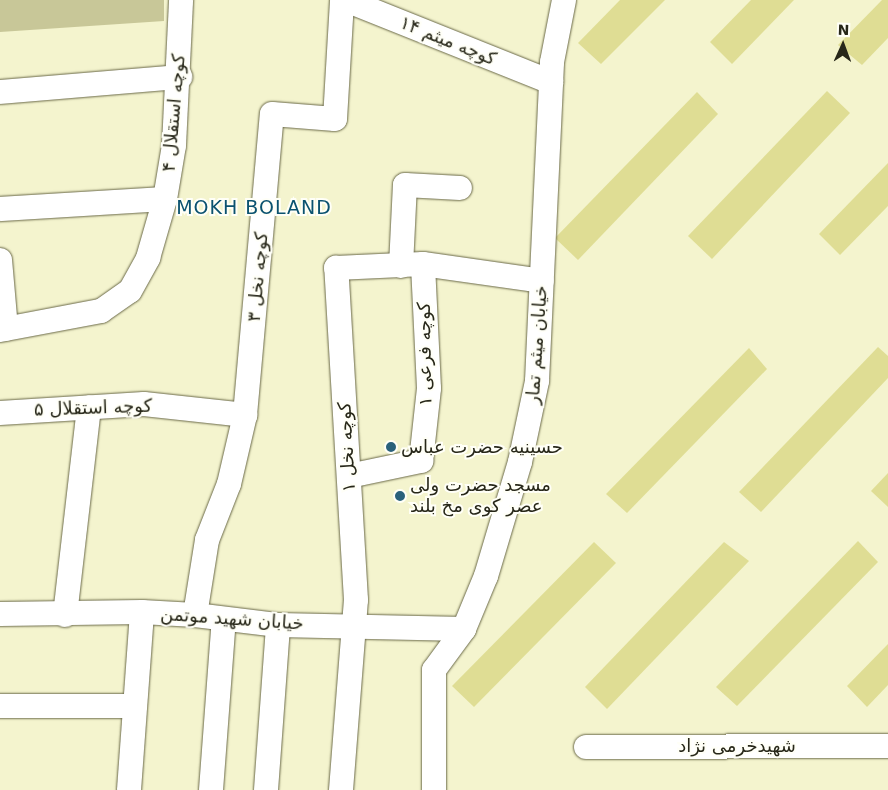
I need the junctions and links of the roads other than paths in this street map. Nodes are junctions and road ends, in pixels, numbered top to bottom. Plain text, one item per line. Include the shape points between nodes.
1 (181, 0) edge
2 (344, 0) edge
3 (564, 0) edge
4 (180, 77) junction
5 (551, 82) junction
6 (0, 92) edge
7 (460, 188) dead end
8 (165, 199) junction
9 (0, 209) edge
10 (0, 260) edge
11 (412, 265) junction
12 (542, 281) junction
13 (3, 330) edge
14 (90, 407) junction
15 (0, 413) edge
16 (245, 415) junction
17 (349, 476) junction
18 (142, 612) junction
19 (0, 614) edge
20 (65, 615) junction
21 (195, 615) junction
22 (224, 619) junction
23 (278, 625) junction
24 (354, 626) junction
25 (464, 629) junction
26 (0, 706) edge
27 (135, 706) junction
28 (888, 746) edge
29 (586, 747) dead end
30 (129, 790) edge
31 (211, 790) edge
32 (266, 790) edge
33 (341, 790) edge
34 (434, 790) edge

1 - 4 street, کوچه استقلال ۴
2 - 5 street, کوچه میثم ۱۴
2 - 16 street, کوچه نخل ۳ via 335,118 272,114
3 - 5 street, خیابان میثم تمار
4 - 6 street
4 - 8 street, کوچه استقلال ۴
5 - 12 street, خیابان میثم تمار
7 - 11 street via 405,184
8 - 9 street
8 - 13 street, کوچه استقلال ۴ via 148,258 130,291 101,310
10 - 13 street
11 - 12 street
11 - 17 street, کوچه فرعی ۱ via 429,388 421,461
11 - 17 street, کوچه نخل ۱ via 336,268
12 - 25 street, خیابان میثم تمار via 538,381 530,421 503,523
14 - 15 street, کوچه استقلال ۵
14 - 16 street, کوچه استقلال ۵ via 144,404
14 - 20 street
16 - 21 street, کوچه نخل ۳ via 228,484 207,540
17 - 24 street, کوچه نخل ۱ via 356,600
18 - 20 street, خیابان شهید موتمن
18 - 21 street, خیابان شهید موتمن
18 - 27 street
19 - 20 street, خیابان شهید موتمن
21 - 22 street, خیابان شهید موتمن
22 - 23 street, خیابان شهید موتمن
22 - 31 street
23 - 24 street, خیابان شهید موتمن
23 - 32 street
24 - 25 street, خیابان شهید موتمن
24 - 33 street, کوچه نخل ۱
25 - 34 street, خیابان میثم تمار via 434,670
26 - 27 street
27 - 30 street
28 - 29 street, شهیدخرمی نژاد

